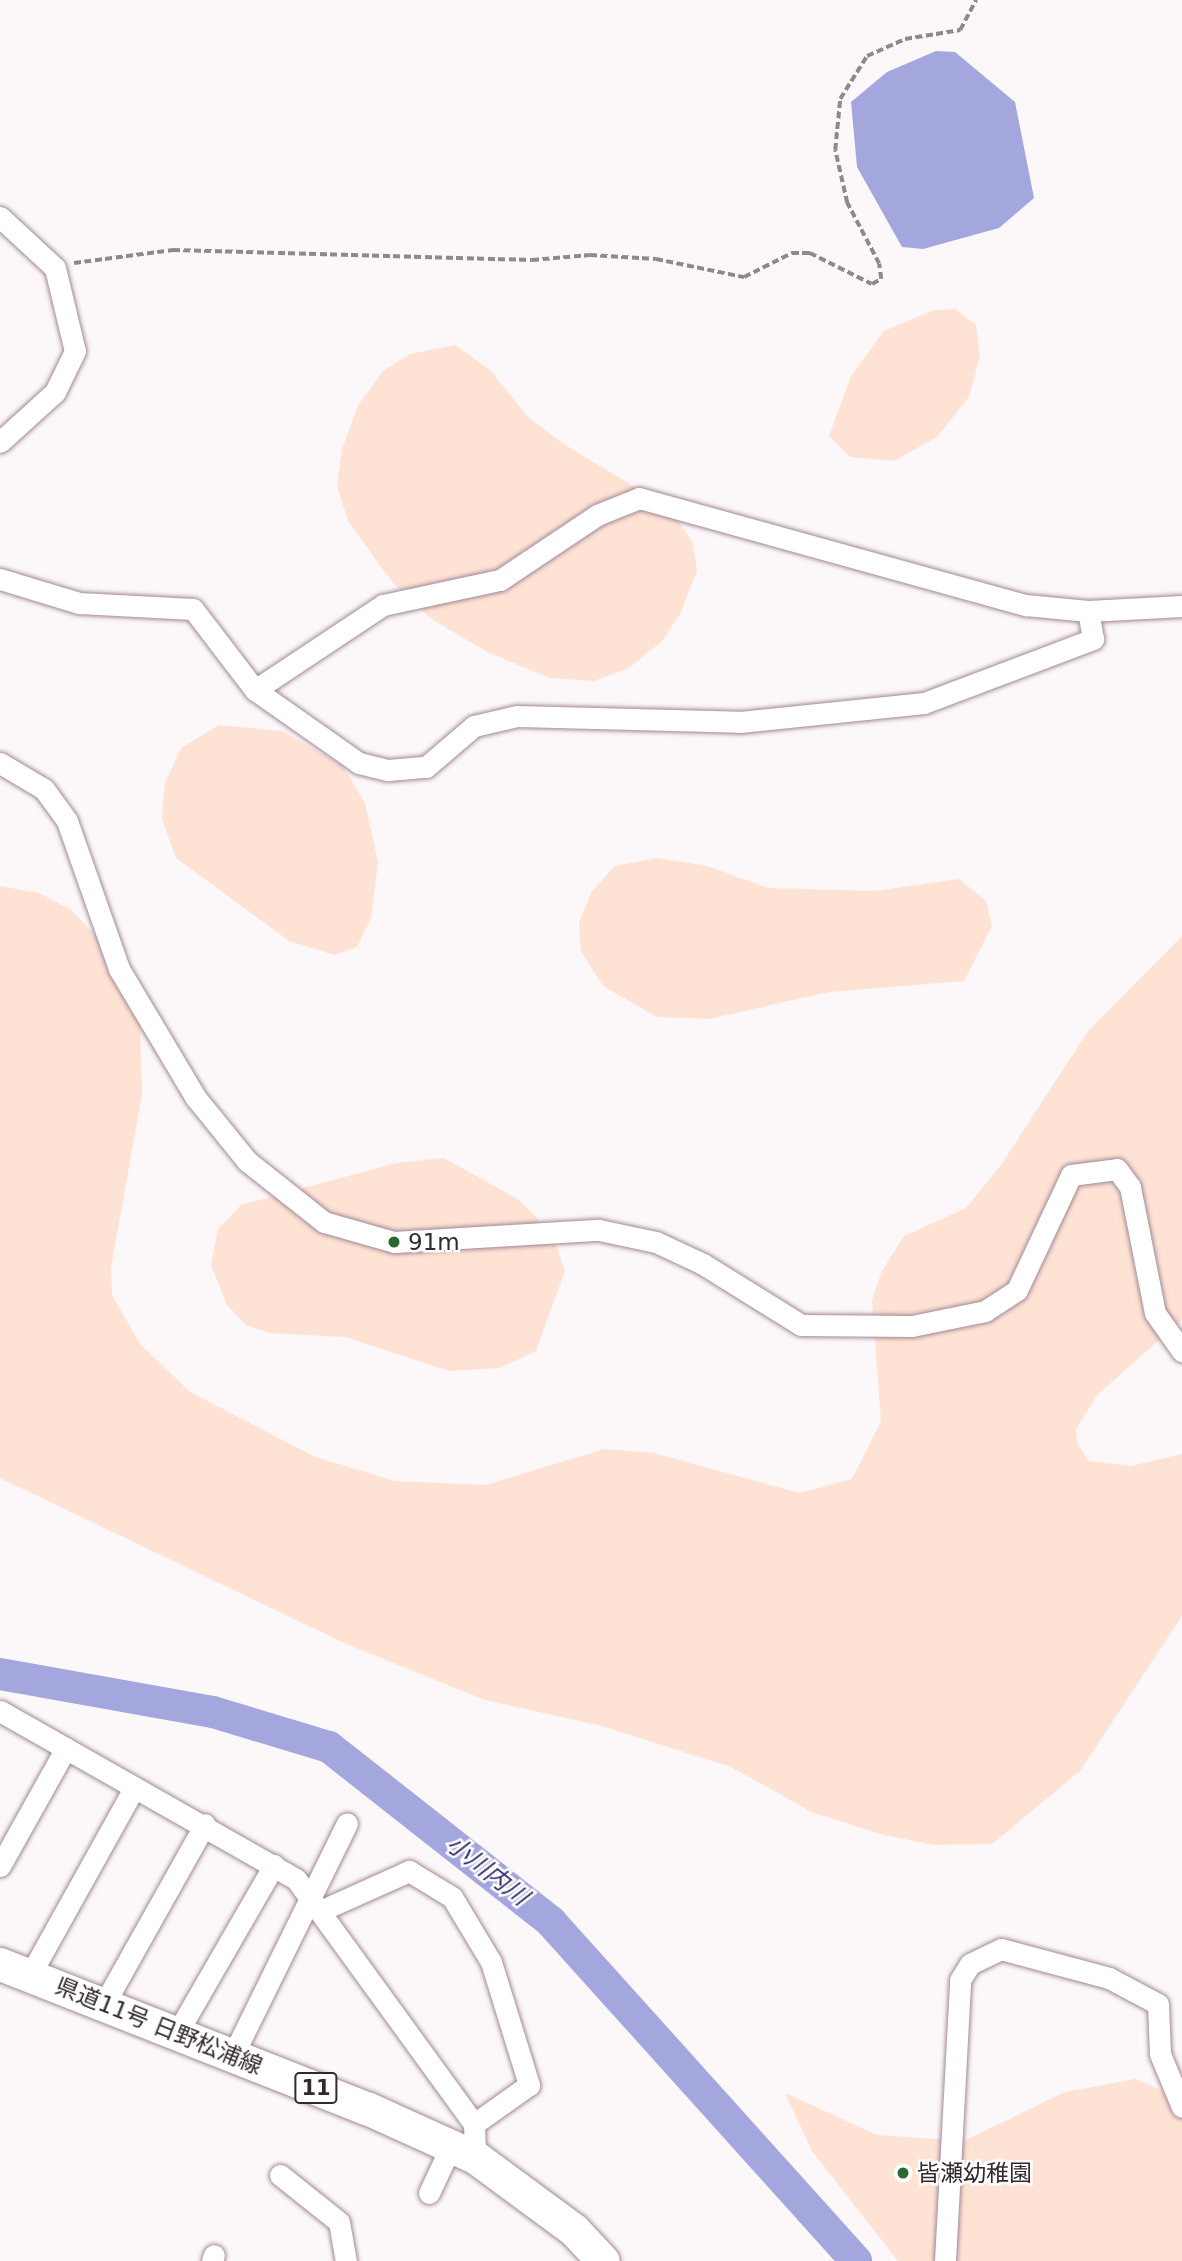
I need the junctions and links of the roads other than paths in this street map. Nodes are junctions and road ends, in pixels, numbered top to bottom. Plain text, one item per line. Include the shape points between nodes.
1 (0, 217) edge
2 (0, 442) edge
3 (0, 579) edge
4 (1182, 606) edge
5 (1088, 611) junction
6 (255, 690) junction
7 (0, 763) edge
8 (1182, 1352) edge
9 (0, 1711) edge
10 (66, 1748) junction
11 (134, 1788) junction
12 (347, 1823) dead end
13 (205, 1824) junction
14 (274, 1865) junction
15 (0, 1866) edge
16 (316, 1905) junction
17 (15, 1969) edge
18 (104, 2004) junction
19 (177, 2033) junction
20 (233, 2055) junction
21 (1182, 2108) edge
22 (467, 2143) junction
23 (280, 2175) dead end
24 (429, 2193) dead end
25 (346, 2261) edge
26 (603, 2261) edge
27 (945, 2261) edge

1 - 2 street via 55,268 69,310 72,361 55,392
3 - 6 street via 79,603 193,609
4 - 5 street
5 - 6 street via 1026,605 639,498 597,515 500,580 383,605
5 - 6 street via 1095,625 1093,639 924,703 740,722 517,716 474,726 426,767 408,770 359,763
7 - 8 street via 44,789 66,821 119,969 197,1098 247,1161 324,1222 394,1242 599,1230 656,1242 703,1264 801,1325 912,1326 985,1311 1017,1290 1071,1175 1117,1169 1130,1187 1155,1313
9 - 10 street
10 - 11 street
10 - 15 street
11 - 13 street via 169,1811
11 - 17 street
12 - 16 street
13 - 14 street
13 - 18 street
14 - 16 street via 296,1879
14 - 19 street
16 - 20 street
16 - 22 street
16 - 22 street via 409,1871 452,1897 491,1962 529,2085
17 - 18 main road, 県道11号 日野松浦線 / 11
18 - 19 main road, 県道11号 日野松浦線 / 11
19 - 20 main road, 県道11号 日野松浦線 / 11
20 - 22 main road, 県道11号 日野松浦線 / 11
21 - 27 street via 1160,2054 1158,2004 1109,1978 1001,1949 970,1964 960,1979
22 - 24 street
22 - 26 main road, 県道11号 日野松浦線 / 11 via 574,2230
23 - 25 street via 338,2222

